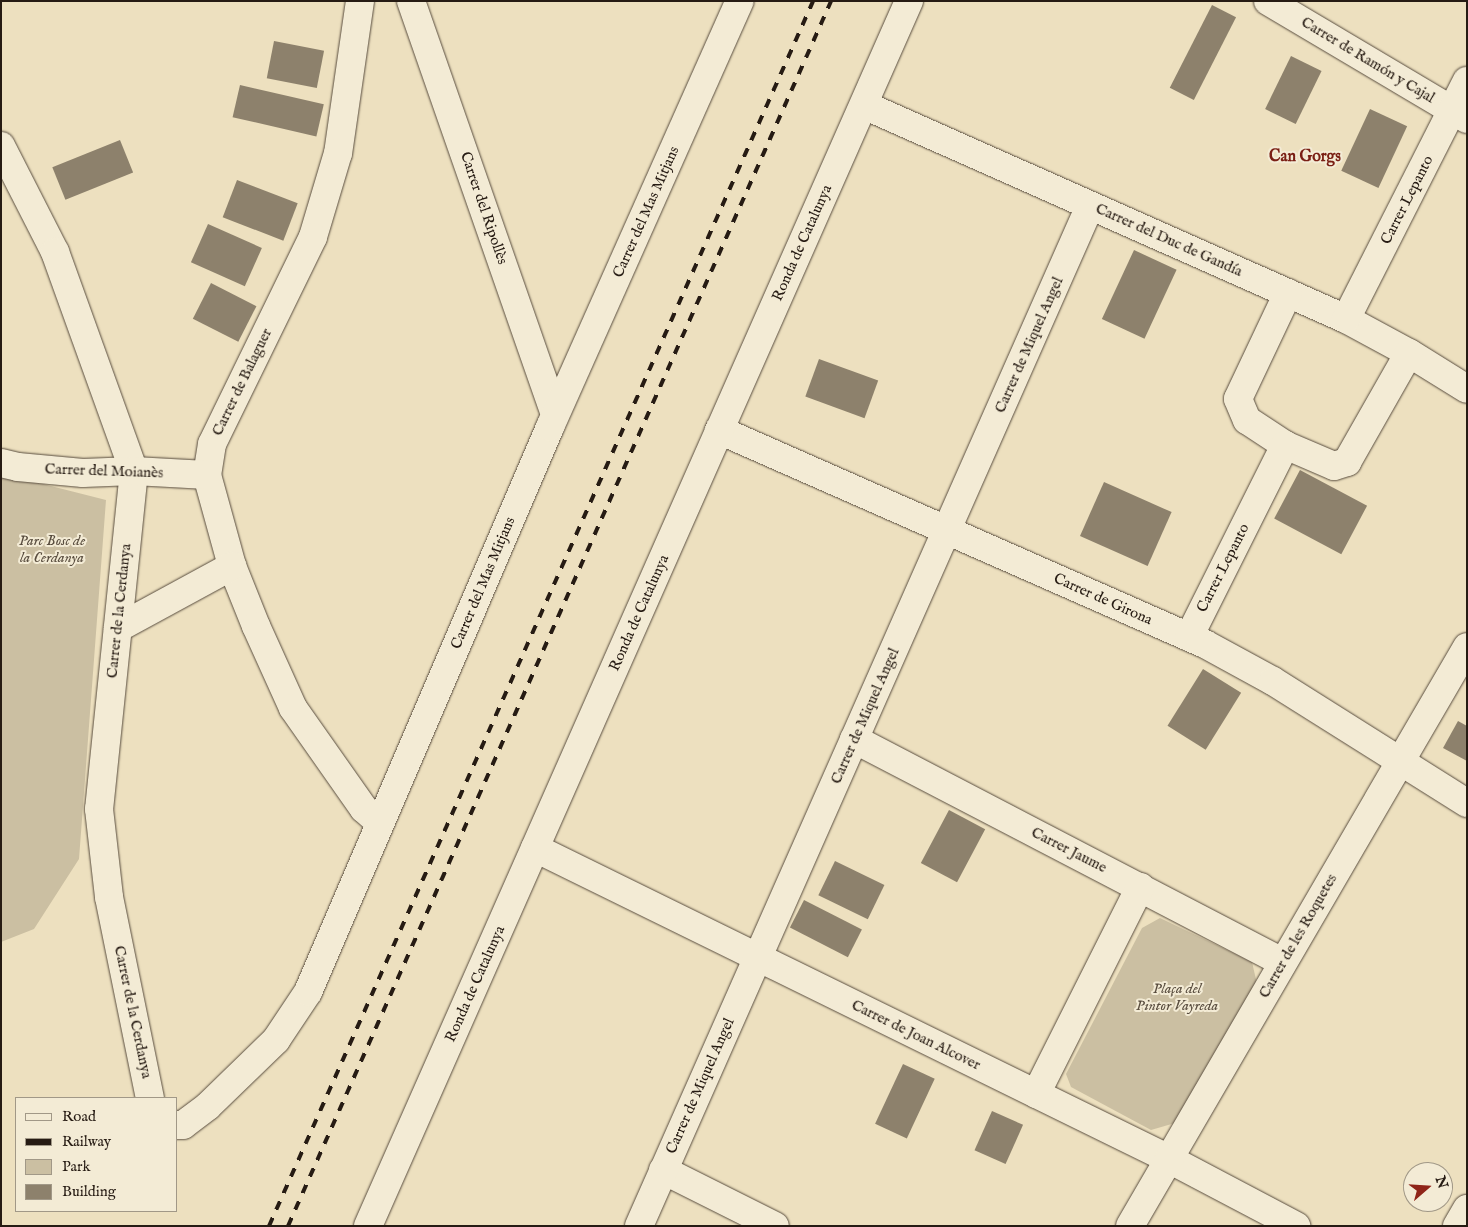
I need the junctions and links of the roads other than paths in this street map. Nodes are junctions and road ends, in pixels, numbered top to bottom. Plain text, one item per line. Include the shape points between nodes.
1 (360, 1) edge
2 (411, 1) edge
3 (740, 1) edge
4 (910, 1) edge
5 (1268, 1) edge
6 (1467, 81) edge
7 (864, 105) junction
8 (1459, 115) edge
9 (1, 146) edge
10 (1090, 206) junction
11 (1288, 293) junction
12 (1346, 318) junction
13 (1410, 353) junction
14 (1467, 389) edge
15 (555, 414) junction
16 (720, 430) junction
17 (1285, 445) junction
18 (1, 463) edge
19 (134, 471) junction
20 (207, 475) junction
21 (947, 531) junction
22 (232, 566) junction
23 (118, 628) junction
24 (1189, 636) junction
25 (1467, 647) edge
26 (854, 739) junction
27 (1400, 762) junction
28 (1467, 803) edge
29 (380, 822) junction
30 (535, 848) junction
31 (1140, 887) junction
32 (756, 957) junction
33 (1283, 962) junction
34 (1036, 1094) junction
35 (150, 1097) edge
36 (178, 1125) edge
37 (1169, 1159) junction
38 (663, 1170) junction
39 (1467, 1209) edge
40 (368, 1226) edge
41 (639, 1226) edge
42 (775, 1226) edge
43 (1130, 1226) edge
44 (1296, 1226) edge
45 (1457, 1226) edge

1 - 20 street, Carrer de Balaguer via 338,153 313,237 212,444
2 - 15 street, Carrer del Ripollès
3 - 15 street, Carrer del Mas Mitjans
4 - 7 street, Ronda de Catalunya
5 - 8 street, Carrer de Ramón y Cajal
6 - 8 street, Carrer Lepanto
7 - 10 street, Carrer del Duc de Gandía
7 - 16 street, Ronda de Catalunya
8 - 12 street, Carrer Lepanto
9 - 19 street, Carrer de la Cerdanya via 55,252
10 - 11 street, Carrer del Duc de Gandía
10 - 21 street, Carrer de Miquel Angel
11 - 12 street, Carrer del Duc de Gandía
11 - 17 street via 1238,399 1247,420
12 - 13 street, Carrer del Duc de Gandía
13 - 14 street, Carrer del Duc de Gandía
13 - 17 street via 1347,462 1334,466
15 - 29 street, Carrer del Mas Mitjans
16 - 21 street, Carrer de Girona
16 - 30 street, Ronda de Catalunya
17 - 24 street, Carrer Lepanto
18 - 19 street, Carrer del Moianès via 82,473
19 - 20 street, Carrer del Moianès
19 - 23 street, Carrer de la Cerdanya
20 - 22 street, Carrer de Balaguer
21 - 24 street, Carrer de Girona
21 - 26 street, Carrer de Miquel Angel
22 - 23 street
22 - 29 street, Carrer de Balaguer via 293,708 364,809
23 - 35 street, Carrer de la Cerdanya via 99,809 109,897
24 - 27 street, Carrer de Girona via 1274,681
25 - 27 street, Carrer de les Roquetes
26 - 31 street, Carrer Jaume
26 - 32 street, Carrer de Miquel Angel
27 - 28 street, Carrer de Girona
27 - 33 street, Carrer de les Roquetes
29 - 36 street, Carrer del Mas Mitjans via 308,992 287,1024 276,1040 208,1106 183,1125
30 - 32 street, Carrer de Joan Alcover
30 - 40 street, Ronda de Catalunya
31 - 33 street, Carrer Jaume
31 - 34 street
32 - 34 street, Carrer de Joan Alcover
32 - 38 street, Carrer de Miquel Angel
33 - 37 street, Carrer de les Roquetes
34 - 37 street, Carrer de Joan Alcover
37 - 43 street, Carrer de les Roquetes
37 - 44 street, Carrer de Joan Alcover
38 - 41 street, Carrer de Miquel Angel
38 - 42 street
39 - 45 street

